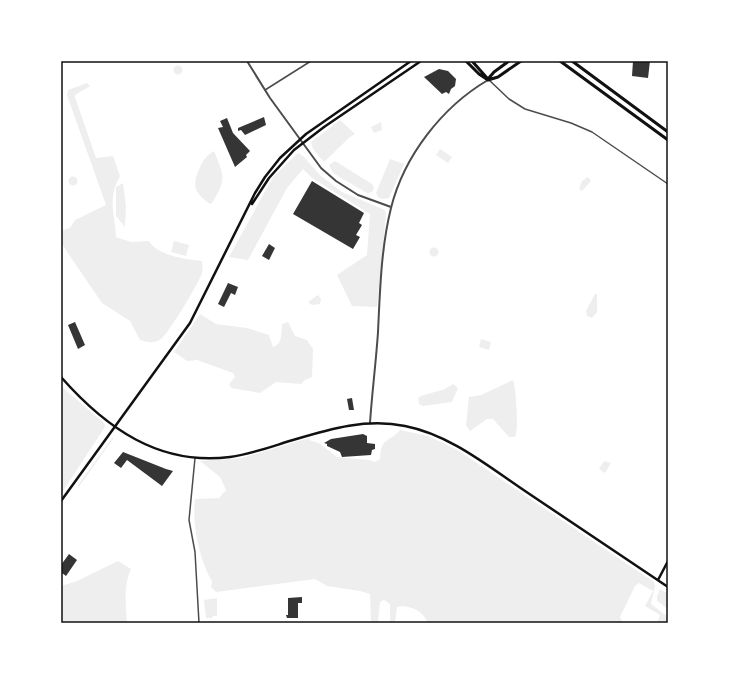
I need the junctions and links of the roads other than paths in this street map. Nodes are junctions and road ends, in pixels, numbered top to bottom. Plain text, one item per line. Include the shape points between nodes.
1 (247, 61) edge
2 (311, 61) edge
3 (411, 61) edge
4 (421, 61) edge
5 (466, 61) edge
6 (472, 61) edge
7 (509, 61) edge
8 (521, 61) edge
9 (557, 61) edge
10 (560, 61) edge
11 (572, 61) edge
12 (564, 64) junction
13 (488, 80) junction
14 (265, 90) junction
15 (668, 132) edge
16 (299, 140) junction
17 (668, 140) edge
18 (301, 144) junction
19 (668, 184) edge
20 (391, 207) junction
21 (247, 212) junction
22 (61, 377) edge
23 (370, 423) junction
24 (114, 427) junction
25 (195, 457) junction
26 (61, 501) edge
27 (668, 561) edge
28 (658, 580) junction
29 (668, 587) edge
30 (199, 623) edge

1 - 14 street
2 - 14 street
3 - 16 main road
4 - 18 main road
5 - 13 highway
6 - 13 highway
7 - 13 highway
8 - 13 highway via 498,77
9 - 12 highway
10 - 12 highway
11 - 15 highway
12 - 17 highway
13 - 19 street via 521,107 586,129
13 - 20 street via 460,100 424,139 404,175
14 - 16 street
16 - 18 street
16 - 21 main road via 280,158 266,177
18 - 20 street via 336,181 358,195
18 - 21 main road via 272,174
20 - 23 street via 384,249
21 - 24 main road via 190,323
22 - 24 main road
23 - 25 main road via 328,429 243,454 221,458
23 - 28 main road via 417,429 458,446
24 - 25 main road via 156,449
24 - 26 main road
25 - 30 street via 189,520 195,552
27 - 28 main road
28 - 29 main road

